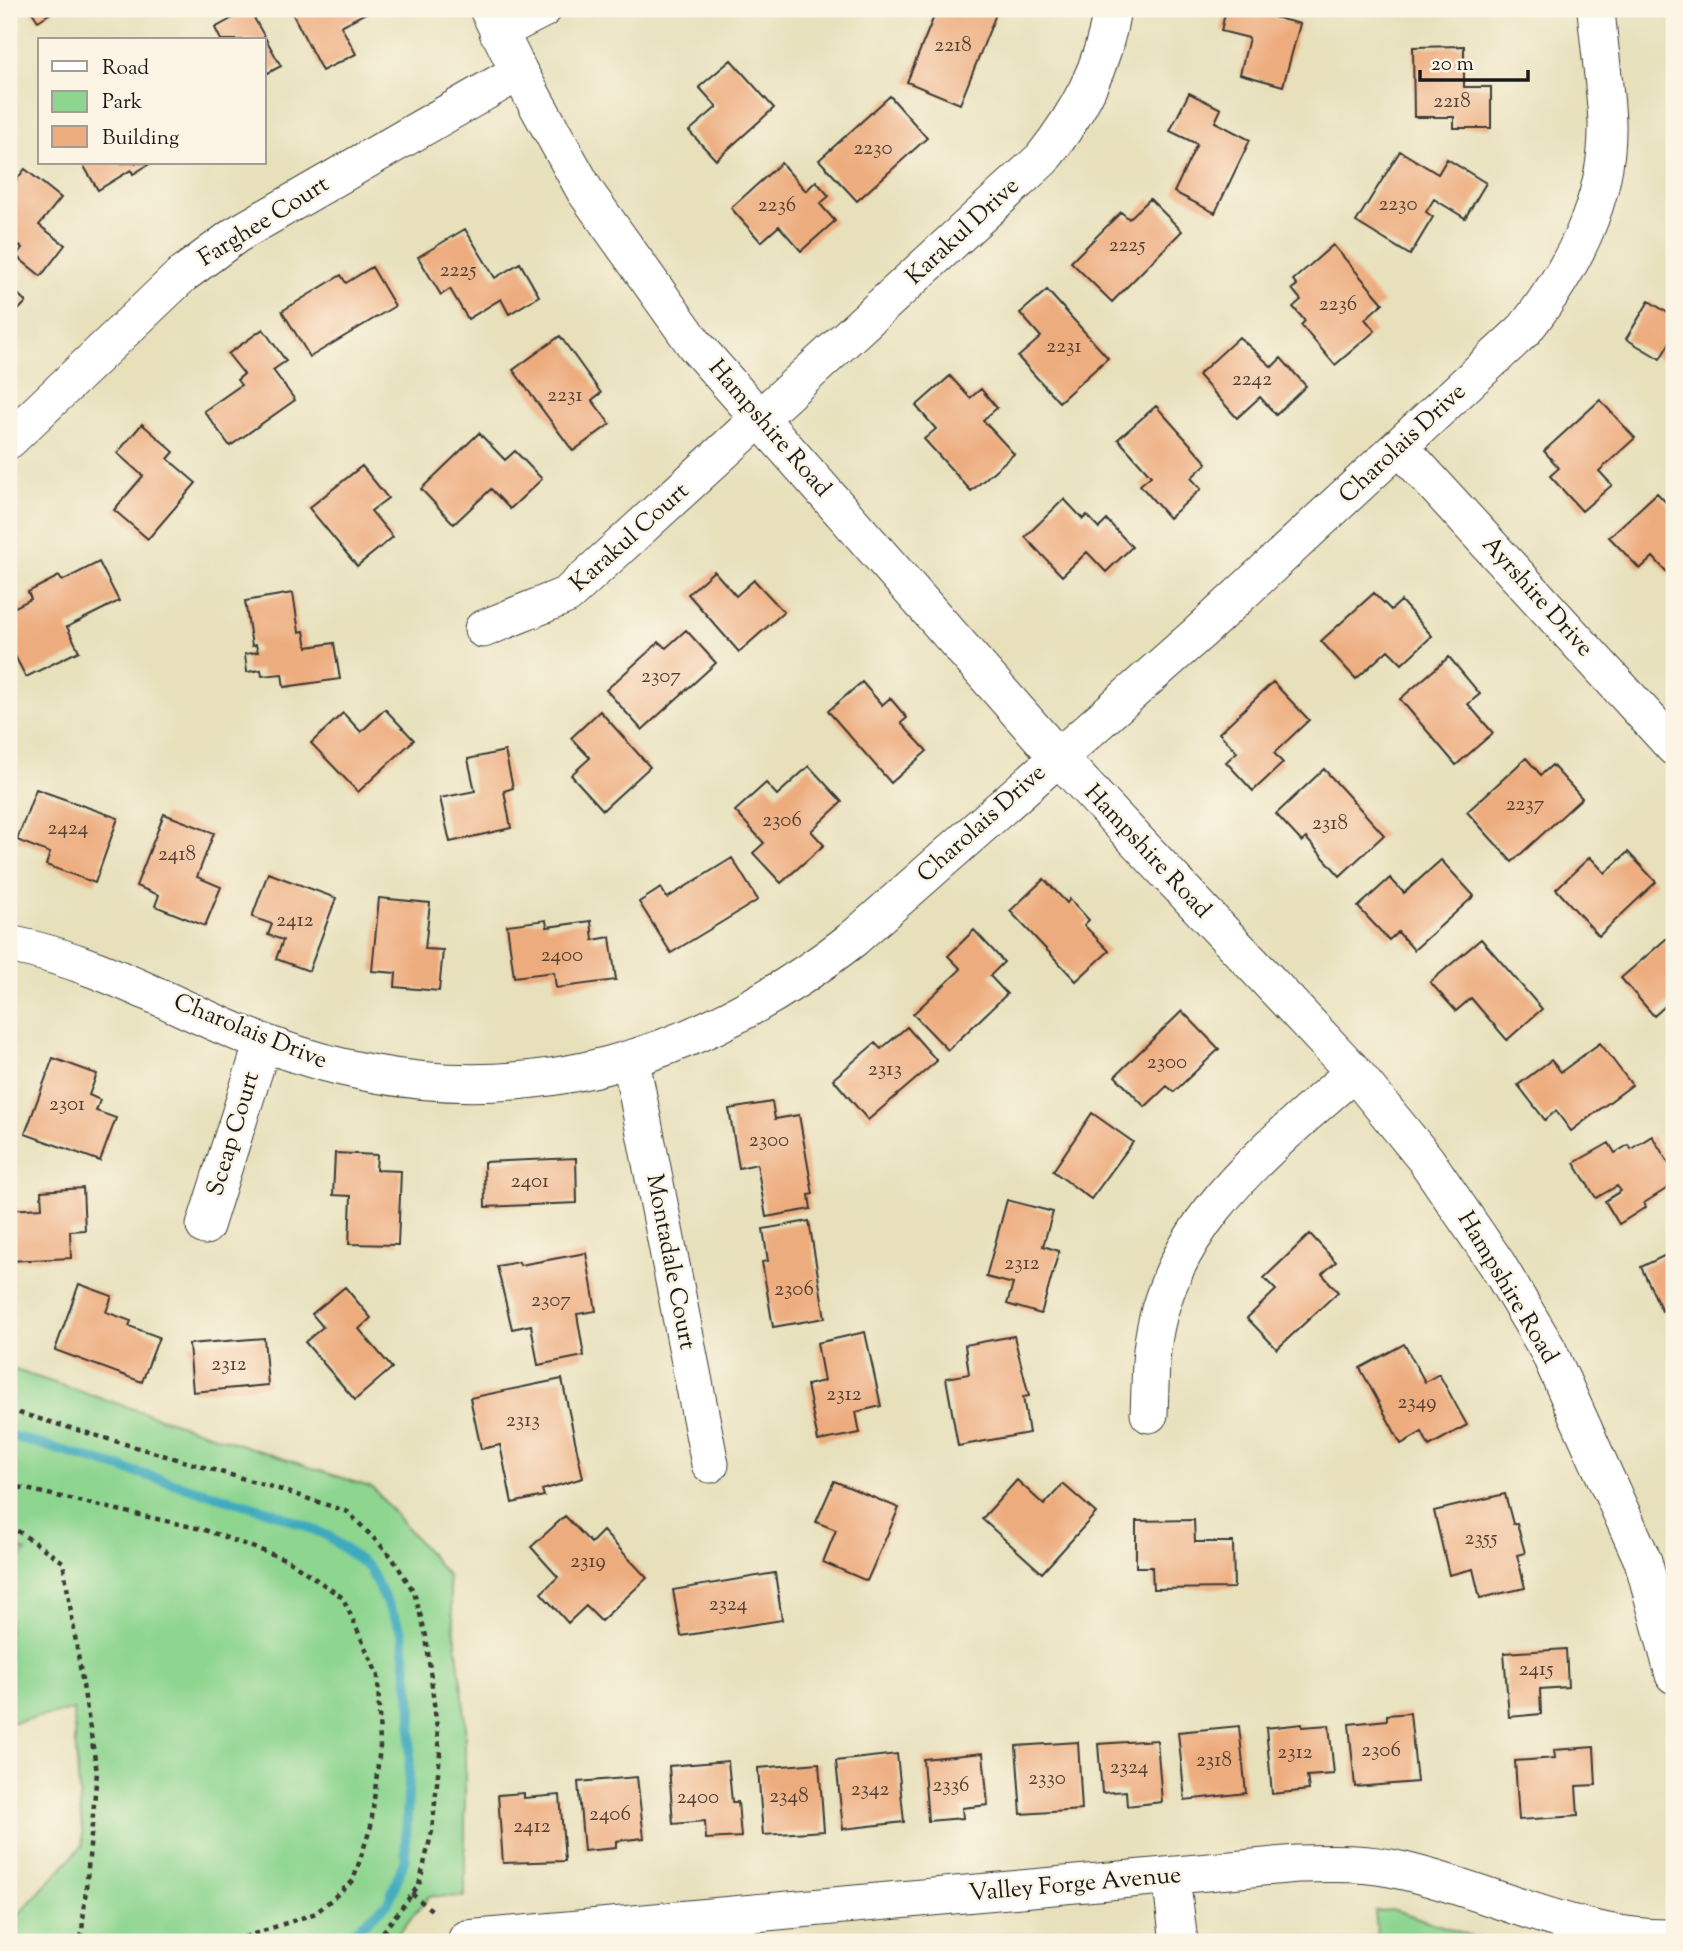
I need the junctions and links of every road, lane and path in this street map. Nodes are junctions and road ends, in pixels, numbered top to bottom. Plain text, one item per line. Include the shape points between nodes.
1 (543, 9) edge
2 (1112, 9) edge
3 (1596, 9) edge
4 (493, 20) edge
5 (519, 72) junction
6 (761, 420) junction
7 (9, 440) edge
8 (1400, 447) junction
9 (482, 629) dead end
10 (1674, 747) edge
11 (1058, 757) junction
12 (9, 944) edge
13 (263, 1042) junction
14 (631, 1061) junction
15 (1354, 1072) junction
16 (205, 1226) dead end
17 (9, 1410) edge
18 (1149, 1414) dead end
19 (710, 1464) dead end
20 (9, 1485) edge
21 (9, 1525) edge
22 (1667, 1621) edge
23 (1674, 1675) edge
24 (1171, 1877) junction
25 (412, 1894) junction
26 (434, 1912) dead end
27 (1674, 1938) edge
28 (467, 1941) edge
29 (81, 1942) edge
30 (230, 1942) edge
31 (370, 1942) edge
32 (1179, 1942) edge

1 - 4 street
2 - 6 street, Karakul Drive via 1106,45 1090,89 1042,159
3 - 8 street, Charolais Drive via 1607,124 1597,198 1583,239 1558,287 1525,329
4 - 5 street, Hampshire Road
5 - 6 street, Hampshire Road via 585,191 695,345
5 - 7 street, Farghee Court via 236,235 182,275
6 - 9 street, Karakul Court via 566,595
6 - 11 street, Hampshire Road
8 - 10 street, Ayrshire Drive
8 - 11 street, Charolais Drive
11 - 14 street, Charolais Drive via 853,939 801,979 742,1014
11 - 15 street, Hampshire Road
12 - 13 street, Charolais Drive via 116,975
13 - 14 street, Charolais Drive via 340,1069 450,1082 511,1082
13 - 16 street, Sceap Court
14 - 19 street, Montadale Court
15 - 18 street via 1246,1167 1210,1209 1181,1255 1152,1349
15 - 22 street, Hampshire Road via 1434,1172 1548,1350
17 - 25 path via 348,1512 391,1556 414,1591 426,1636 440,1754 432,1831 419,1885
20 - 30 path via 205,1530 288,1560 343,1598 378,1675 380,1746 371,1826 353,1881 316,1913
21 - 29 path via 63,1562 97,1772
22 - 23 street, Hampshire Road
24 - 27 street, Valley Forge Avenue via 1351,1863 1404,1871 1616,1934
24 - 28 street, Valley Forge Avenue
24 - 32 street
25 - 26 path
25 - 31 path

